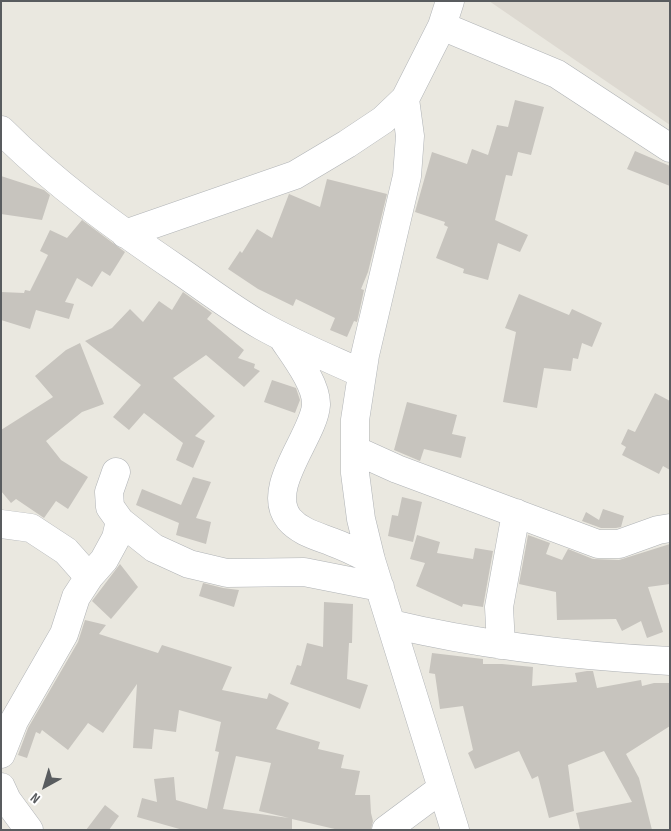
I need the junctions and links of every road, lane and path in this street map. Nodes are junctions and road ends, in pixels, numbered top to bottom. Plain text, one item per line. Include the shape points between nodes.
1 (446, 14) edge
2 (405, 99) junction
3 (1, 130) edge
4 (670, 148) edge
5 (125, 234) junction
6 (281, 337) junction
7 (361, 373) junction
8 (355, 450) junction
9 (116, 472) dead end
10 (516, 512) junction
11 (120, 521) junction
12 (1, 524) edge
13 (670, 528) edge
14 (371, 560) junction
15 (90, 577) junction
16 (380, 587) junction
17 (392, 624) junction
18 (501, 645) junction
19 (670, 661) edge
20 (1, 754) edge
21 (1, 787) edge
22 (441, 789) junction
23 (30, 830) edge
24 (386, 830) edge
25 (455, 830) edge

1 - 2 street
1 - 4 street via 557,74
2 - 5 street via 383,120 295,175
2 - 7 street via 410,136 407,176
3 - 5 street via 25,154
5 - 6 street
6 - 7 street
6 - 14 street via 301,366 316,404 286,477 283,508 299,528
7 - 8 street
8 - 10 street via 397,469
8 - 14 street via 360,519
9 - 11 street via 108,492 110,507
10 - 13 street via 598,544 619,544
10 - 18 street via 499,607
11 - 15 street via 116,538
11 - 16 street via 154,548 189,564 227,573 304,572
12 - 15 street via 32,528 66,552
14 - 16 street
15 - 20 street via 76,597 64,634 14,721
16 - 17 street
17 - 18 street via 441,636
17 - 22 street
18 - 19 street
21 - 23 street via 6,800
22 - 24 street
22 - 25 street

